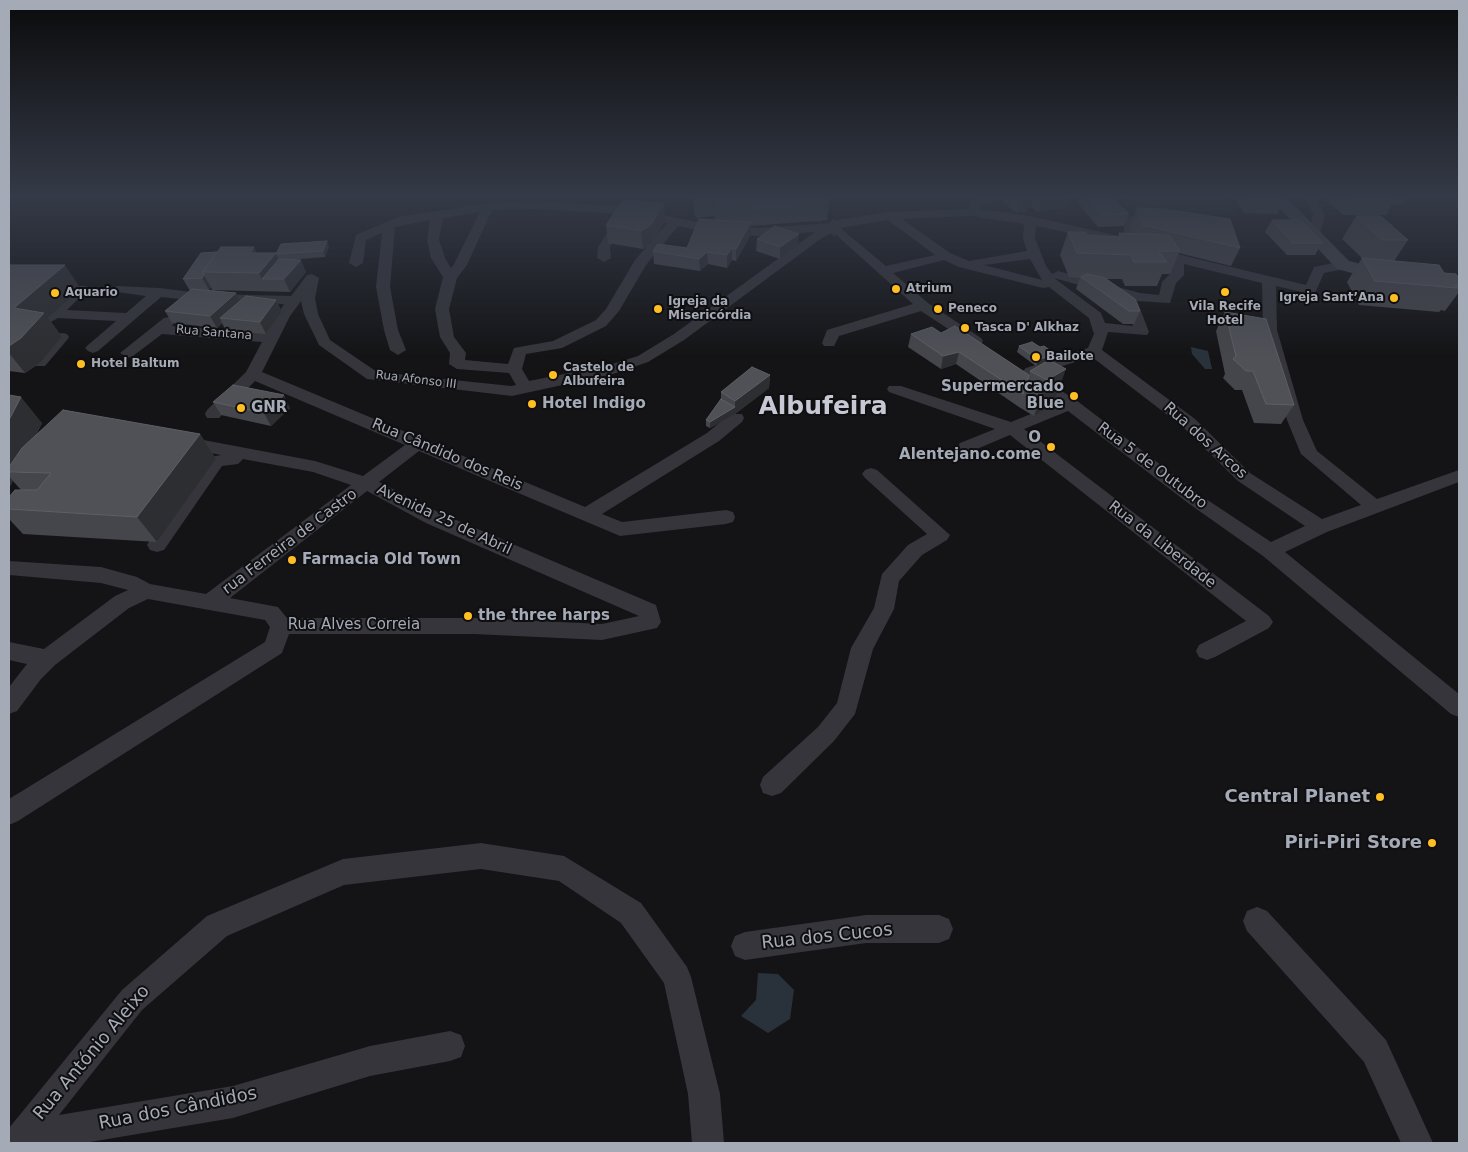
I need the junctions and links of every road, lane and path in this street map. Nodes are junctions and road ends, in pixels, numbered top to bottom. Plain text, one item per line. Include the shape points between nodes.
1 (358, 251) edge
2 (387, 251) edge
3 (436, 251) edge
4 (467, 251) edge
5 (604, 251) edge
6 (653, 251) edge
7 (796, 251) edge
8 (862, 251) edge
9 (938, 251) edge
10 (1034, 251) edge
11 (1156, 251) edge
12 (1329, 251) edge
13 (1035, 254) junction
14 (945, 256) junction
15 (604, 258) dead end
16 (1177, 258) junction
17 (356, 263) dead end
18 (964, 264) junction
19 (1342, 265) junction
20 (883, 271) junction
21 (450, 278) junction
22 (1055, 279) junction
23 (1269, 280) junction
24 (215, 284) edge
25 (1459, 286) edge
26 (81, 289) dead end
27 (122, 289) dead end
28 (159, 292) junction
29 (1128, 294) junction
30 (204, 298) junction
31 (294, 300) junction
32 (923, 306) junction
33 (55, 314) junction
34 (129, 317) junction
35 (40, 326) edge
36 (1100, 327) junction
37 (158, 329) junction
38 (62, 337) dead end
39 (270, 338) junction
40 (829, 343) dead end
41 (93, 348) dead end
42 (985, 348) edge
43 (398, 350) dead end
44 (1094, 351) junction
45 (128, 354) dead end
46 (40, 363) dead end
47 (514, 369) junction
48 (253, 374) junction
49 (525, 387) junction
50 (895, 389) dead end
51 (1070, 404) junction
52 (213, 414) edge
53 (736, 418) dead end
54 (1013, 429) junction
55 (162, 439) edge
56 (418, 443) junction
57 (966, 447) dead end
58 (239, 452) junction
59 (870, 474) dead end
60 (1459, 476) edge
61 (368, 484) junction
62 (1374, 506) junction
63 (588, 514) junction
64 (726, 517) dead end
65 (1320, 527) junction
66 (158, 545) dead end
67 (1270, 552) junction
68 (9, 568) edge
69 (146, 590) junction
70 (212, 600) junction
71 (650, 617) joint
72 (281, 626) junction
73 (9, 651) edge
74 (1207, 651) dead end
75 (47, 660) junction
76 (17, 681) edge
77 (9, 704) edge
78 (1459, 707) edge
79 (772, 785) dead end
80 (9, 813) edge
81 (1257, 921) dead end
82 (939, 929) dead end
83 (745, 946) dead end
84 (450, 1046) dead end
85 (19, 1140) edge
86 (708, 1143) edge
87 (1417, 1143) edge

1 - 17 street
2 - 43 street via 383,287
3 - 21 street
4 - 21 street
5 - 15 street
6 - 47 street via 640,263 612,311 601,323 557,345 520,351
7 - 49 street, Rua Afonso III via 680,337 643,359 613,369
8 - 20 street
9 - 14 street
10 - 13 street
11 - 16 street
12 - 19 street
13 - 18 street
13 - 22 street via 1039,266
14 - 18 street
14 - 20 street
16 - 23 street
16 - 29 street via 1178,274 1169,282 1166,300
18 - 22 street via 1043,284
19 - 23 street via 1319,270 1310,290
19 - 25 street via 1393,278
20 - 32 street
21 - 47 street via 442,309 447,337 457,364
22 - 29 street
22 - 36 street via 1096,316
23 - 62 street via 1270,330 1295,420 1310,454
24 - 30 street
26 - 33 street
27 - 28 street
28 - 30 street
28 - 34 street
29 - 36 street via 1142,332
30 - 31 street
30 - 37 street
31 - 39 street
31 - 49 street, Rua Afonso III via 311,272 308,298 311,314 324,342 373,376 512,391
32 - 40 street via 832,333
32 - 42 street
33 - 34 street
33 - 35 street
34 - 41 street
36 - 44 street via 1101,334
37 - 39 street, Rua Santana
37 - 45 street
38 - 46 street
39 - 48 street
44 - 51 street, Rua 5 de Outubro via 1020,371
44 - 65 street, Rua dos Arcos via 1189,423 1244,477
47 - 49 street
48 - 52 street
48 - 56 street, Rua Cândido dos Reis
50 - 54 street
51 - 54 street
51 - 67 street, Rua 5 de Outubro via 1194,499
53 - 63 street via 713,437
54 - 57 street
54 - 74 street, Rua da Liberdade via 1262,622
55 - 58 street, Avenida 25 de Abril
56 - 61 street, rua Ferreira de Castro
56 - 63 street, Rua Cândido dos Reis
58 - 61 street, Avenida 25 de Abril via 315,467
58 - 66 street via 232,460 217,461
59 - 79 street via 940,535 916,550 889,579 884,609 862,648 847,707 826,734
60 - 62 street
61 - 70 street, rua Ferreira de Castro
61 - 71 street, Avenida 25 de Abril via 433,518
62 - 65 street
63 - 64 street, Rua Cândido dos Reis via 620,529
65 - 67 street
67 - 78 street, Rua 5 de Outubro
68 - 69 street, Rua Alves Correia via 101,575 130,582
69 - 70 street, Rua Alves Correia
69 - 75 street via 122,602
70 - 72 street, Rua Alves Correia via 271,612
71 - 72 street, Rua Alves Correia via 602,632 474,626
72 - 80 street via 274,648
73 - 75 street
75 - 76 street
76 - 77 street
81 - 87 street via 1375,1051
82 - 83 street, Rua dos Cucos via 866,929
84 - 85 street, Rua dos Cândidos via 370,1061 233,1102
85 - 86 street, Rua António Aleixo via 132,1000 217,926 343,872 481,856 564,869 631,913 677,977 704,1094

